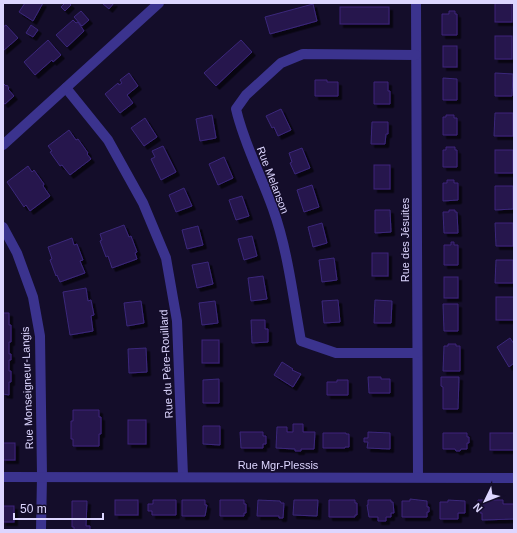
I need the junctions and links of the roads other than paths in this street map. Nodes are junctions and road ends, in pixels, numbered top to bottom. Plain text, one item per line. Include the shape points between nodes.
1 (159, 3) edge
2 (416, 3) edge
3 (416, 55) junction
4 (66, 88) junction
5 (3, 145) edge
6 (3, 227) edge
7 (417, 352) junction
8 (42, 476) junction
9 (183, 476) junction
10 (3, 477) edge
11 (418, 477) junction
12 (514, 478) edge
13 (41, 530) edge

1 - 4 street
2 - 3 street, Rue des Jésuites
3 - 7 street, Rue des Jésuites
3 - 7 street, Rue Melanson via 303,54 281,63 246,95 236,109 241,129 274,210 285,252 301,342 336,353
4 - 5 street
4 - 9 street, Rue du Père-Rouillard via 108,140 143,203 166,258 177,321
6 - 8 street, Rue Monseigneur-Langis via 17,253 33,297 40,336
7 - 11 street, Rue des Jésuites
8 - 9 street, Rue Mgr-Plessis
8 - 10 street, Rue Mgr-Plessis
8 - 13 street, Rue Monseigneur-Langis
9 - 11 street, Rue Mgr-Plessis
11 - 12 street, Rue Mgr-Plessis

